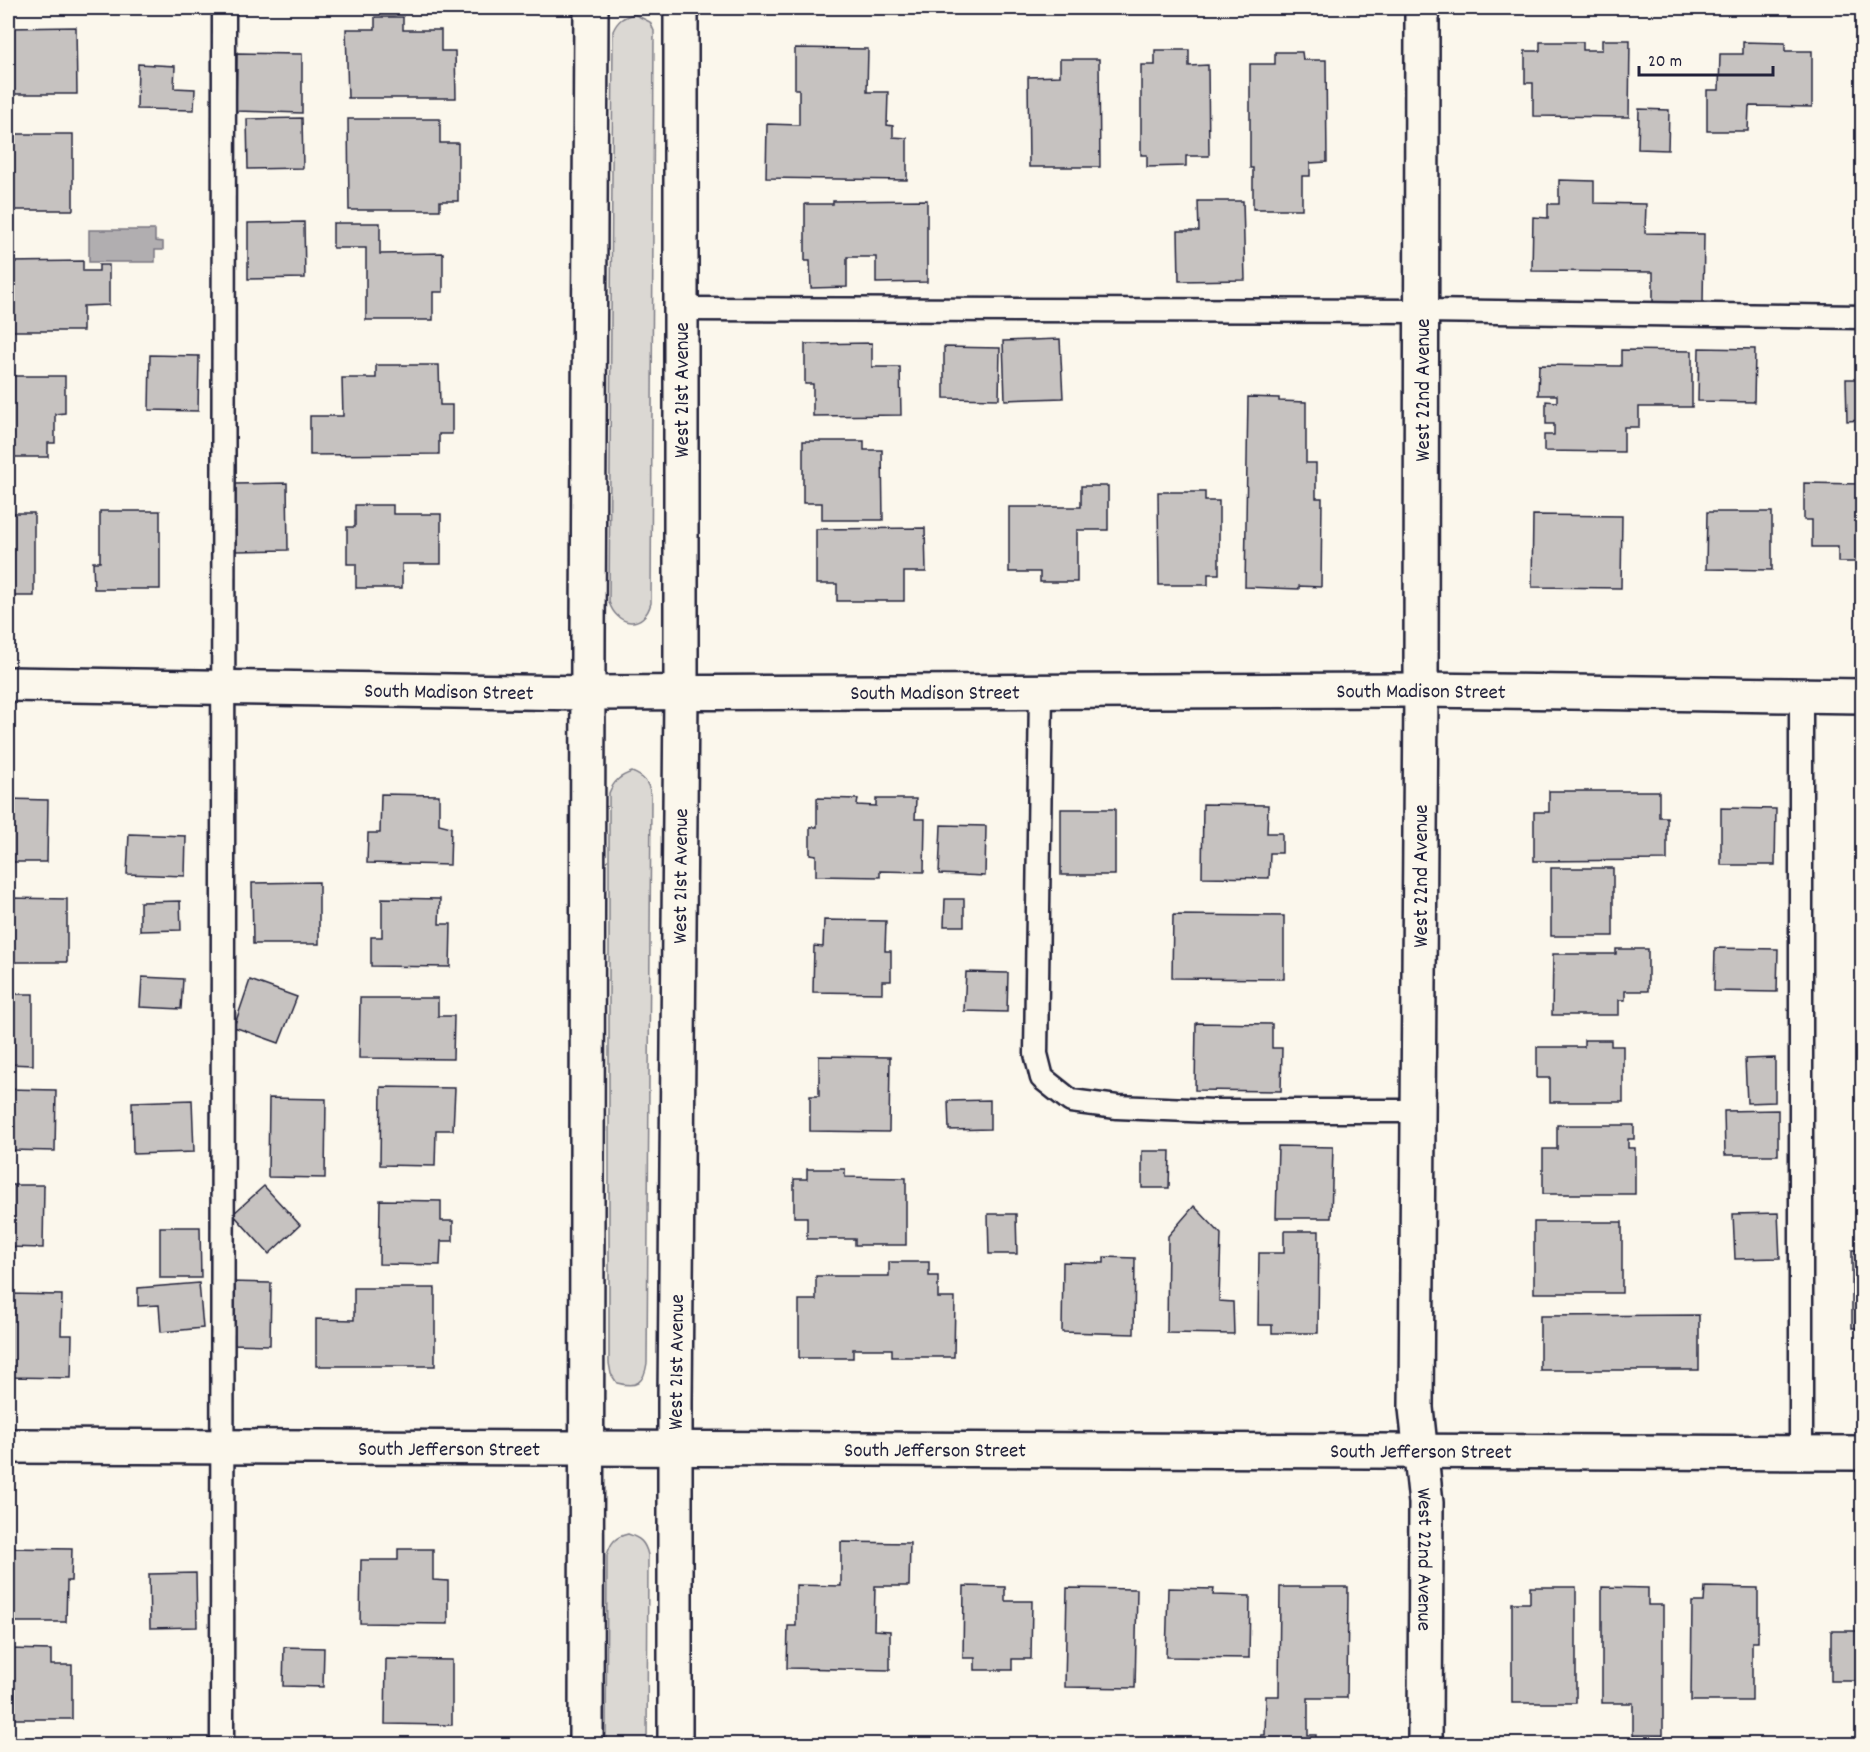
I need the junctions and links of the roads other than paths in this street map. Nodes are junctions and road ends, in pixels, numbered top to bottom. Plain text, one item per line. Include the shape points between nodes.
1 (224, 8) edge
2 (591, 8) edge
3 (681, 8) edge
4 (1422, 8) edge
5 (681, 309) junction
6 (1423, 311) junction
7 (1863, 317) edge
8 (8, 684) edge
9 (223, 688) junction
10 (1421, 690) junction
11 (1041, 692) junction
12 (588, 693) junction
13 (681, 693) junction
14 (1801, 696) junction
15 (1863, 696) edge
16 (1419, 1111) junction
17 (8, 1446) edge
18 (223, 1447) junction
19 (587, 1449) junction
20 (675, 1449) junction
21 (1420, 1449) junction
22 (1801, 1453) junction
23 (1863, 1453) edge
24 (222, 1744) edge
25 (586, 1744) edge
26 (675, 1744) edge
27 (1425, 1744) edge

1 - 9 lane
2 - 12 street
3 - 5 street, West 21st Avenue
4 - 6 street, West 22nd Avenue
5 - 6 lane
5 - 13 street, West 21st Avenue
6 - 7 lane
6 - 10 street, West 22nd Avenue
8 - 9 street, South Madison Street
9 - 12 street, South Madison Street
9 - 18 lane
10 - 11 street, South Madison Street
10 - 14 street, South Madison Street
10 - 16 street, West 22nd Avenue
11 - 13 street, South Madison Street
11 - 16 lane via 1036,1054 1042,1078 1071,1101 1117,1107
12 - 13 street, South Madison Street
12 - 19 street
13 - 20 street, West 21st Avenue
14 - 15 street, South Madison Street
14 - 22 lane
16 - 21 street, West 22nd Avenue via 1416,1408
17 - 18 street, South Jefferson Street
18 - 19 street, South Jefferson Street
18 - 24 lane
19 - 20 street, South Jefferson Street
19 - 25 street
20 - 21 street, South Jefferson Street
20 - 26 street, West 21st Avenue
21 - 22 street, South Jefferson Street
21 - 27 street, West 22nd Avenue via 1426,1503
22 - 23 street, South Jefferson Street

